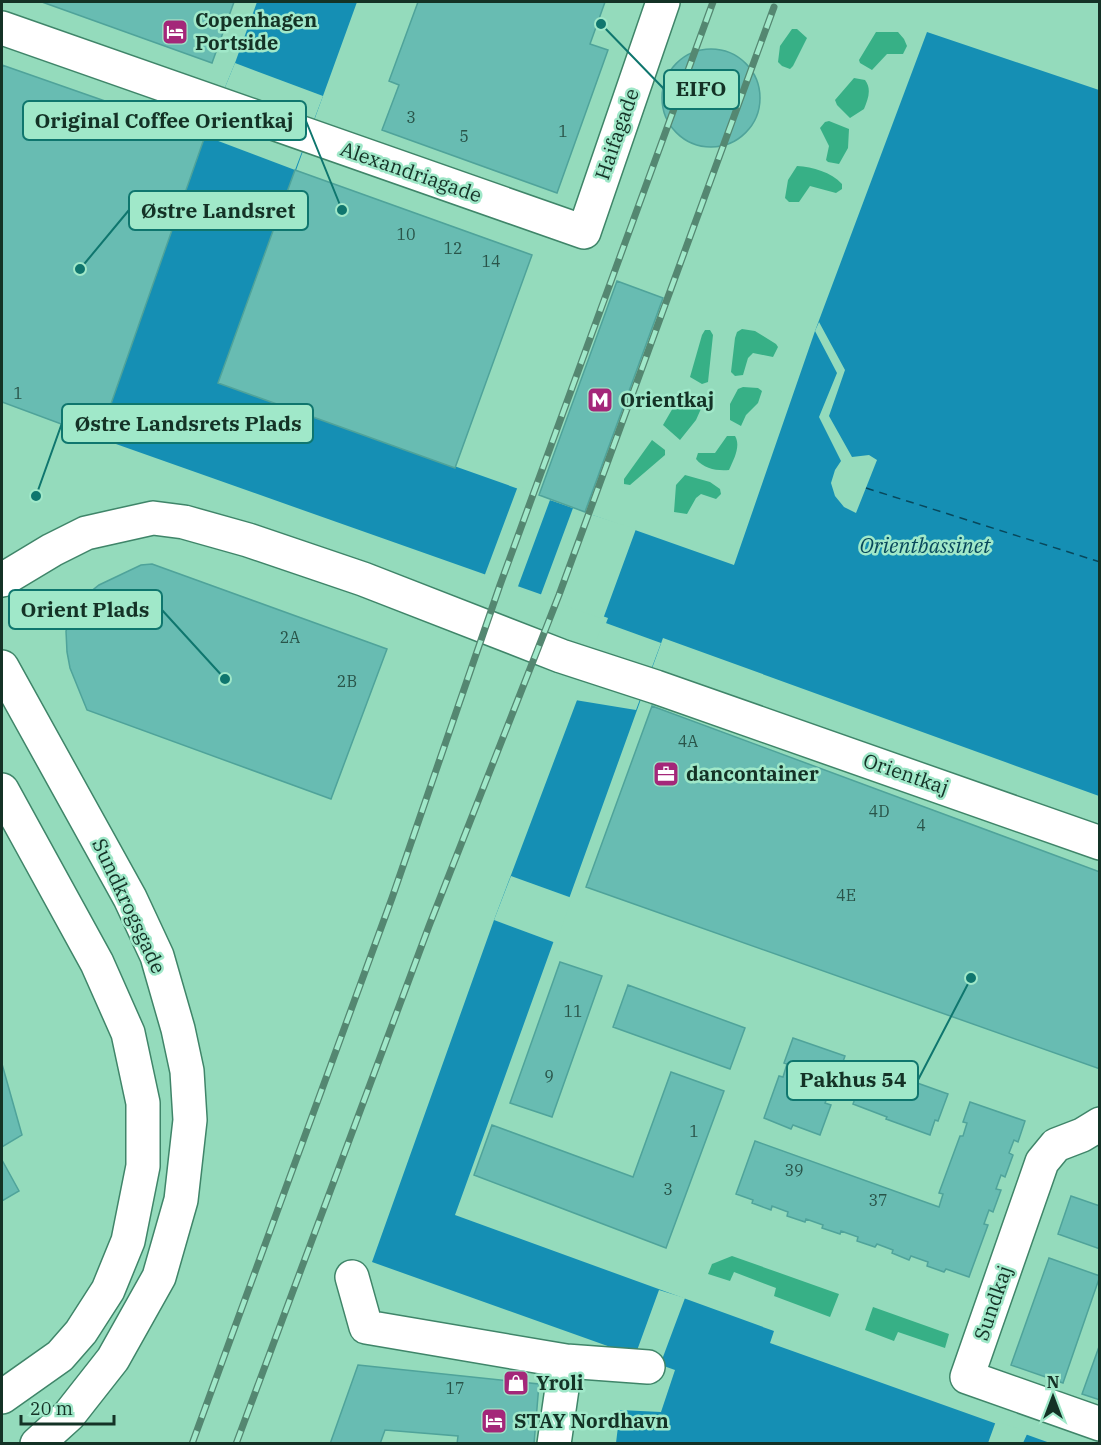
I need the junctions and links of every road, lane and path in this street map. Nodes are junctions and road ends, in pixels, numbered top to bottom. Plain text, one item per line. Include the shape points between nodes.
1 (663, 2) edge
2 (2, 28) edge
3 (584, 232) joint
4 (2, 580) edge
5 (2, 667) edge
6 (2, 790) edge
7 (1100, 843) edge
8 (1100, 1124) edge
9 (352, 1277) dead end
10 (566, 1361) junction
11 (648, 1367) dead end
12 (2, 1397) edge
13 (1100, 1424) edge
14 (36, 1443) edge
15 (554, 1443) edge

1 - 3 street, Haifagade
2 - 3 street, Alexandriagade
4 - 7 street, Orientkaj via 86,533 153,519 184,522 363,579 582,663
5 - 14 street, Sundkrogsgade via 130,898 157,956 187,1071 190,1120 181,1200 159,1277 113,1359 69,1415
6 - 12 street via 97,963 128,1033 143,1103 143,1166 128,1241 108,1290 60,1356
8 - 13 street, Sundkaj via 1056,1145 1042,1162 967,1377
9 - 10 street via 366,1327
10 - 11 street
10 - 15 street

